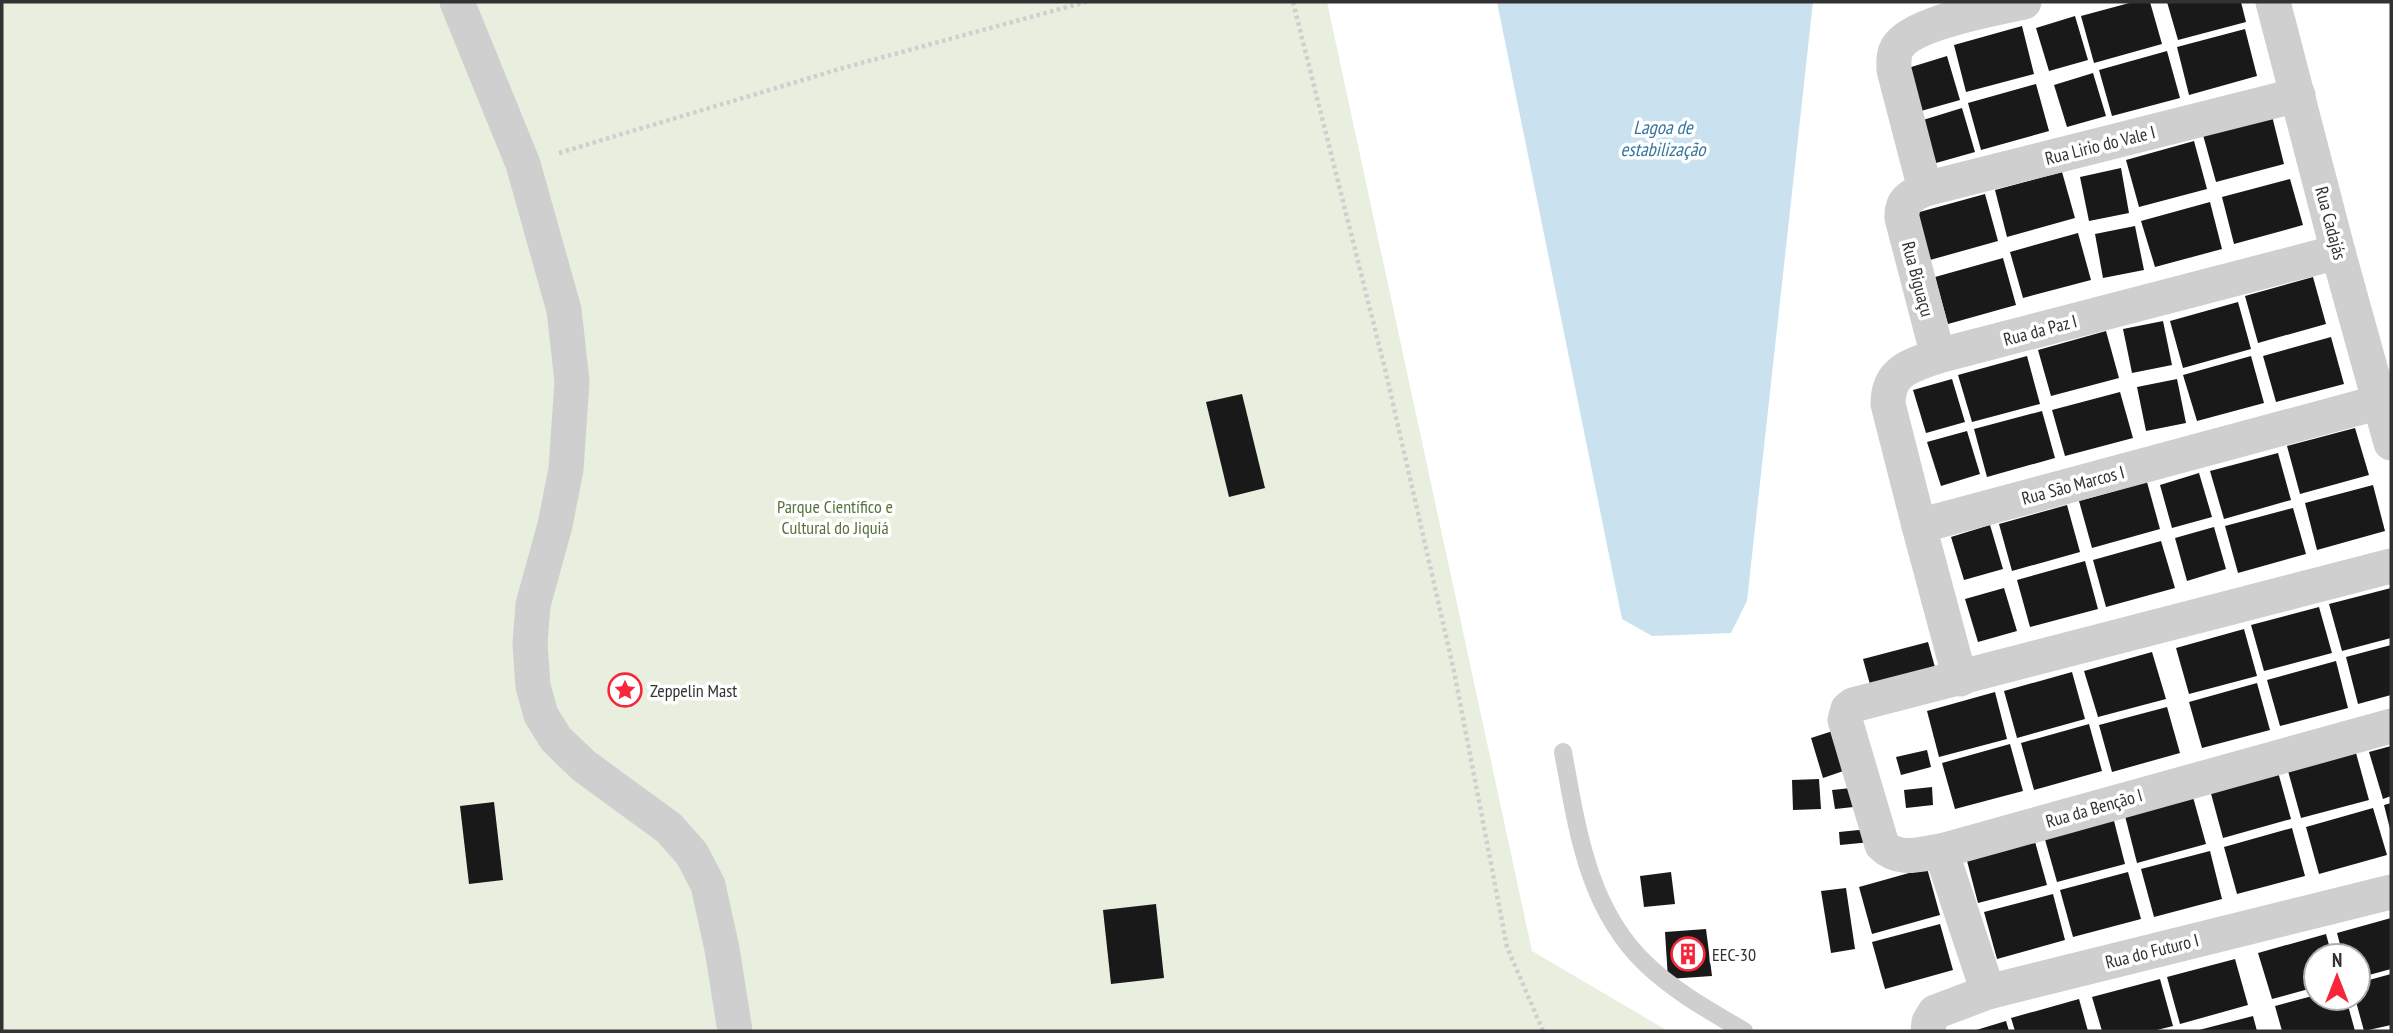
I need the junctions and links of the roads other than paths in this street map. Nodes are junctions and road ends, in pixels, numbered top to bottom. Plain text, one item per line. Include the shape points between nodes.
1 (457, 2) edge
2 (2024, 2) edge
3 (2273, 2) edge
4 (1947, 11) edge
5 (2298, 95) junction
6 (1915, 195) junction
7 (2338, 252) junction
8 (1938, 356) junction
9 (2380, 402) junction
10 (2391, 443) edge
11 (1919, 526) junction
12 (2391, 566) edge
13 (1960, 679) junction
14 (2391, 726) edge
15 (1563, 752) dead end
16 (1941, 850) junction
17 (2391, 892) edge
18 (1988, 992) junction
19 (735, 1031) edge
20 (1744, 1031) edge
21 (1928, 1031) edge

1 - 19 street via 523,164 564,310 572,381 566,469 533,605 533,686 541,715 556,739 584,766 669,828 692,854 708,885
2 - 4 street, Rua Biguaçu
3 - 5 street, Rua Cadajás
4 - 6 street, Rua Biguaçu via 1908,36 1894,57
5 - 6 street, Rua Lirio do Vale I
5 - 7 street, Rua Cadajás
6 - 8 street, Rua Biguaçu via 1902,209 1902,218
7 - 8 street, Rua da Paz I
7 - 9 street, Rua Cadajás
8 - 11 street, Rua da Paz I via 1909,366 1891,383 1888,393
9 - 10 street, Rua Cadajás
9 - 11 street, Rua São Marcos I
11 - 13 street
12 - 13 street, Rua da Benção I
13 - 16 street, Rua da Benção I via 1853,705 1845,720 1882,845 1900,857
14 - 16 street, Rua da Benção I
15 - 20 lane via 1580,842 1595,888 1617,931 1646,964 1681,993
16 - 18 street
17 - 18 street, Rua do Futuro I
18 - 21 street, Rua do Futuro I via 1935,1012

